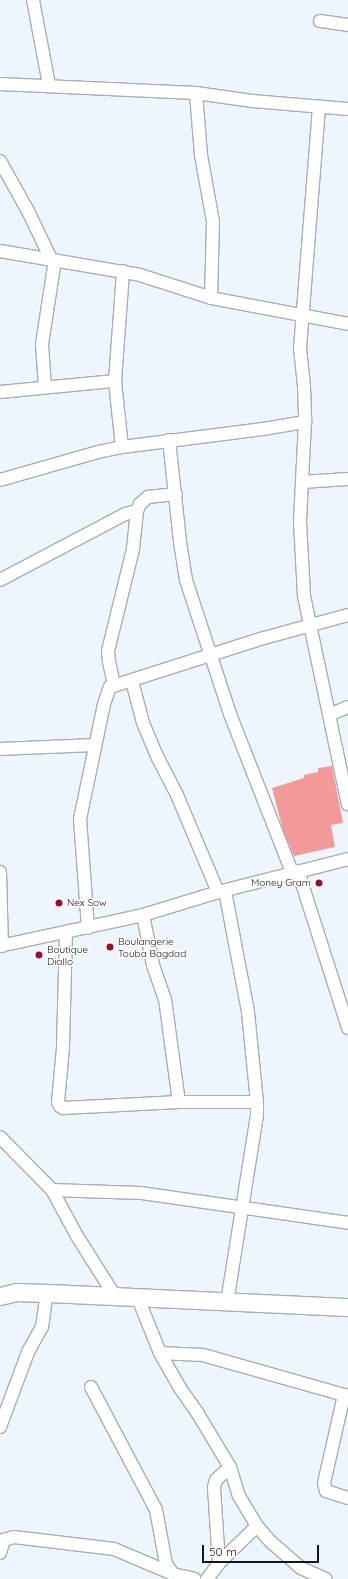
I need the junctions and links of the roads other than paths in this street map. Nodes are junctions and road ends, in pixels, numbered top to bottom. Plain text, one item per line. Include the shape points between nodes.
1 (33, 0) edge
2 (320, 21) dead end
3 (348, 25) edge
4 (0, 84) edge
5 (49, 85) junction
6 (196, 93) junction
7 (319, 107) junction
8 (348, 109) edge
9 (2, 168) edge
10 (0, 251) edge
11 (53, 259) junction
12 (123, 271) junction
13 (212, 298) junction
14 (301, 315) junction
15 (348, 324) edge
16 (115, 381) junction
17 (45, 387) junction
18 (0, 392) edge
19 (305, 422) junction
20 (169, 440) junction
21 (122, 447) junction
22 (348, 479) edge
23 (0, 480) edge
24 (302, 482) junction
25 (176, 494) junction
26 (138, 511) junction
27 (0, 580) edge
28 (348, 615) edge
29 (310, 627) junction
30 (212, 655) junction
31 (132, 681) junction
32 (114, 686) junction
33 (348, 707) edge
34 (329, 715) junction
35 (95, 745) junction
36 (0, 749) edge
37 (348, 804) edge
38 (348, 859) edge
39 (0, 872) edge
40 (295, 872) junction
41 (222, 891) junction
42 (143, 915) junction
43 (88, 928) junction
44 (66, 932) junction
45 (1, 946) edge
46 (348, 1028) edge
47 (179, 1102) junction
48 (257, 1102) junction
49 (0, 1137) edge
50 (52, 1190) junction
51 (242, 1207) junction
52 (348, 1223) edge
53 (47, 1292) junction
54 (0, 1296) edge
55 (115, 1296) junction
56 (137, 1296) junction
57 (226, 1302) junction
58 (348, 1307) edge
59 (160, 1353) junction
60 (91, 1387) dead end
61 (346, 1396) edge
62 (0, 1427) edge
63 (230, 1467) junction
64 (348, 1498) edge
65 (256, 1526) junction
66 (0, 1553) edge
67 (219, 1563) junction
68 (173, 1574) junction
69 (194, 1579) edge
70 (207, 1579) edge
71 (326, 1579) edge

1 - 5 street
2 - 3 street
4 - 5 street
5 - 6 street
6 - 7 street
6 - 13 street via 201,155 213,222
7 - 8 street
7 - 14 street
9 - 11 street
10 - 11 street
11 - 12 street
11 - 17 street via 42,344
12 - 13 street
12 - 16 street
13 - 14 street
14 - 15 street
14 - 19 street via 300,348
16 - 17 street
16 - 21 street
17 - 18 street
19 - 20 street
19 - 24 street
20 - 21 street
20 - 25 street
21 - 23 street
22 - 24 street
24 - 29 street via 300,522 304,596
25 - 26 street via 148,497 144,499
25 - 30 street via 186,580
26 - 27 street via 125,514
26 - 32 street via 133,549 108,651
28 - 29 street
29 - 30 street via 264,638
29 - 34 street
30 - 31 street
30 - 40 street via 230,714
31 - 32 street
31 - 41 street via 149,737
32 - 35 street via 107,691
33 - 34 street
34 - 37 street
35 - 36 street
35 - 43 street via 80,819
38 - 40 street
39 - 45 street
40 - 41 street
40 - 46 street
41 - 42 street
41 - 48 street via 248,1012
42 - 43 street
42 - 47 street via 153,965 165,999
43 - 44 street
44 - 45 street
44 - 47 street via 63,1048 58,1102 60,1106 63,1108
47 - 48 street
48 - 51 street
49 - 50 street
50 - 51 street via 141,1193
50 - 55 street via 77,1236
51 - 52 street
51 - 57 street
53 - 54 street via 16,1292
53 - 55 street
53 - 62 street via 42,1327 20,1372
55 - 56 street
56 - 57 street
56 - 59 street
57 - 58 street
59 - 61 street via 203,1355
59 - 63 street
60 - 68 street via 156,1510 166,1564
61 - 64 street via 324,1483 326,1491
63 - 65 street via 238,1496
63 - 67 street via 216,1480 214,1487
65 - 67 street
65 - 71 street via 301,1568
66 - 68 street via 4,1540 14,1537 114,1549
67 - 70 street
68 - 69 street

